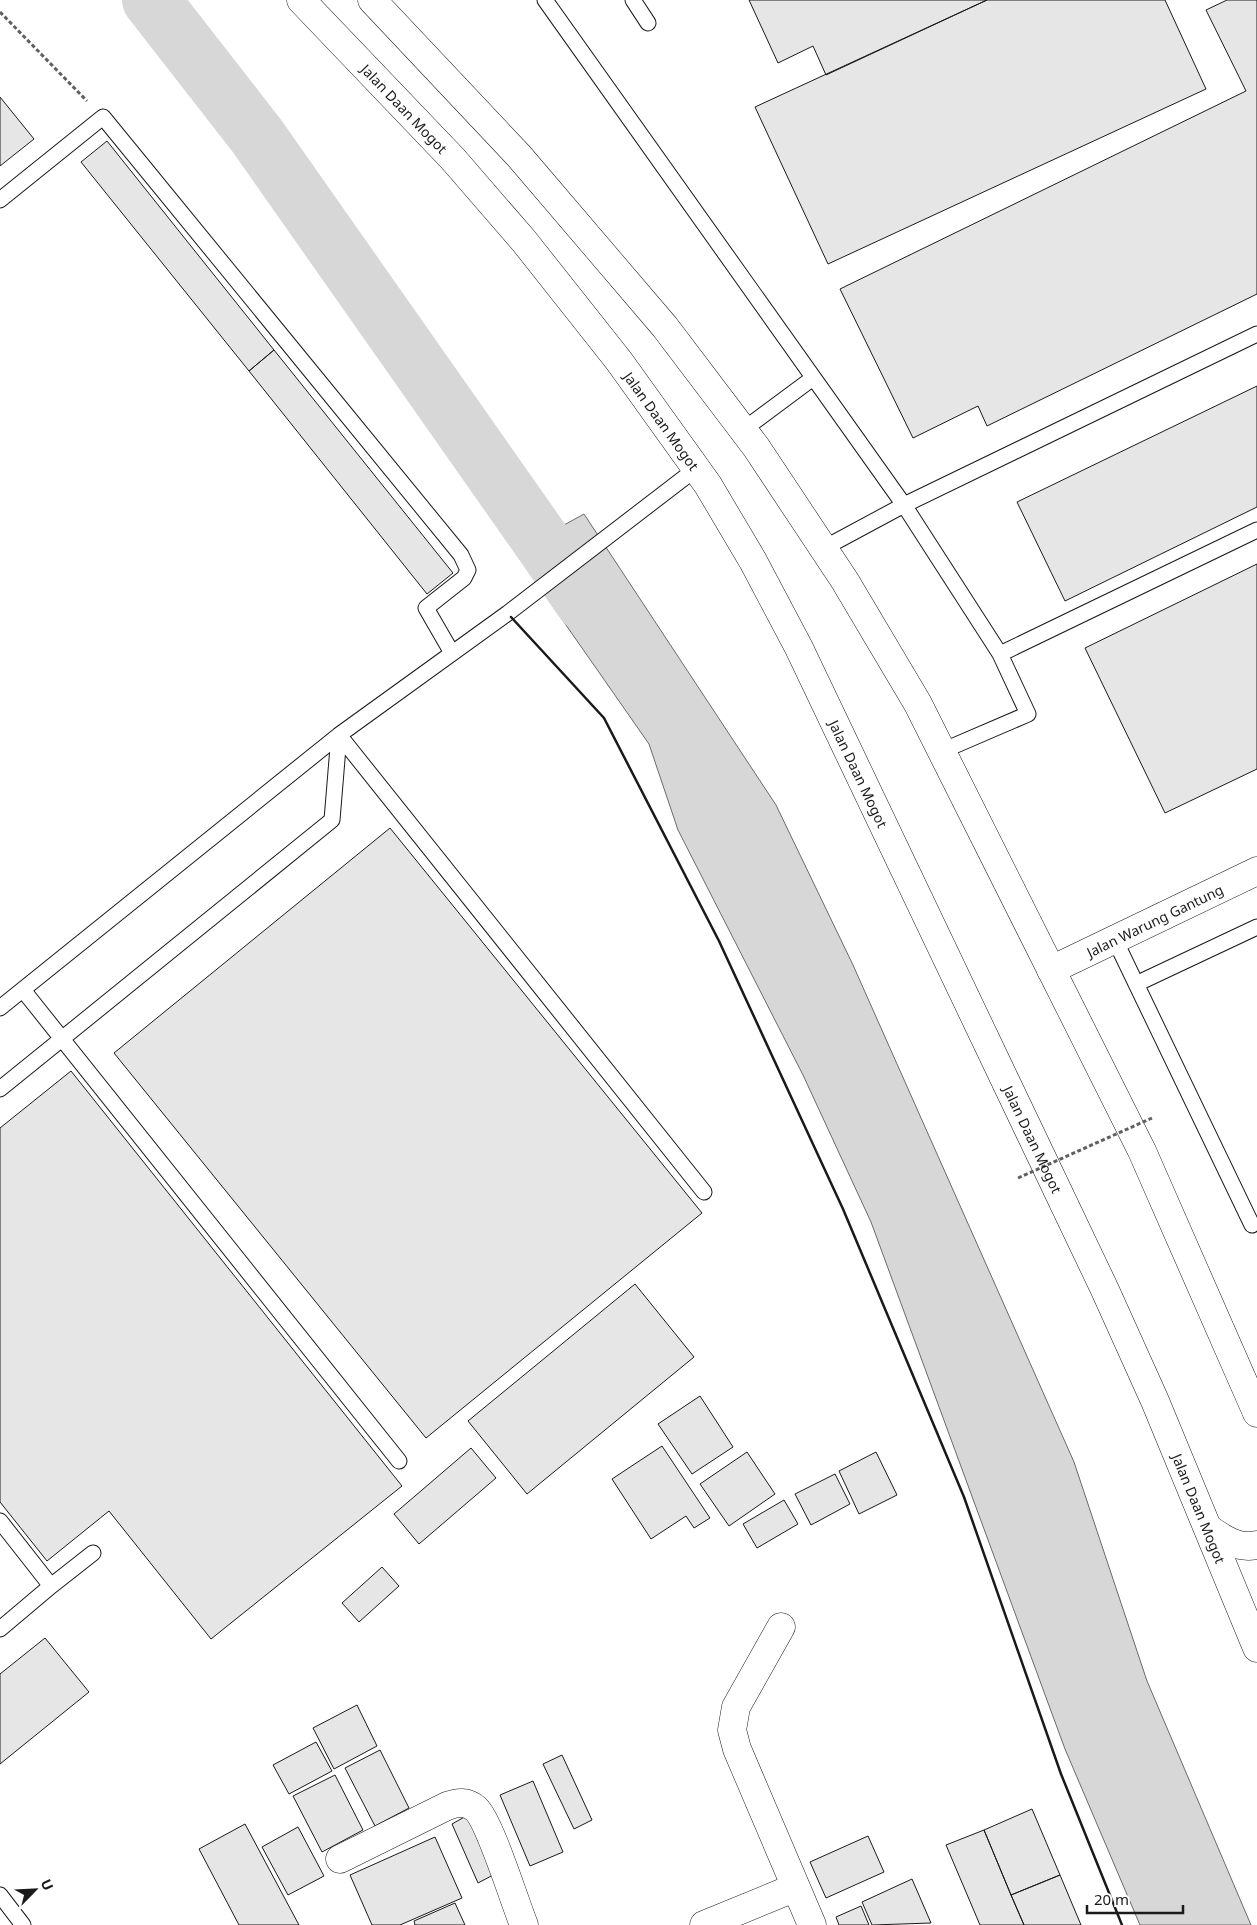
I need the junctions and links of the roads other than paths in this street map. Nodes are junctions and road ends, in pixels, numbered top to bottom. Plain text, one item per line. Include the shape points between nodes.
1 (301, 0) edge
2 (372, 0) edge
3 (545, 0) edge
4 (633, 0) edge
5 (648, 23) dead end
6 (0, 200) edge
7 (1257, 334) edge
8 (813, 378) junction
9 (743, 430) junction
10 (697, 468) junction
11 (904, 505) junction
12 (1257, 530) edge
13 (824, 548) junction
14 (452, 653) junction
15 (1000, 654) junction
16 (339, 735) junction
17 (942, 751) junction
18 (1257, 871) edge
19 (1257, 927) edge
20 (1115, 940) junction
21 (1051, 970) junction
22 (1136, 984) junction
23 (23, 990) junction
24 (0, 1008) edge
25 (61, 1038) junction
26 (0, 1088) edge
27 (704, 1192) dead end
28 (1252, 1225) dead end
29 (1257, 1413) edge
30 (399, 1461) dead end
31 (0, 1522) edge
32 (1209, 1529) junction
33 (1257, 1546) edge
34 (93, 1553) dead end
35 (51, 1586) junction
36 (781, 1627) dead end
37 (0, 1629) edge
38 (1257, 1648) edge
39 (340, 1859) dead end
40 (794, 1888) junction
41 (0, 1895) edge
42 (23, 1925) edge
43 (524, 1925) edge
44 (704, 1925) edge
45 (812, 1925) edge

1 - 10 main road, Jalan Daan Mogot via 453,159 524,241 620,361
2 - 9 main road via 520,156 592,238
3 - 8 lane
4 - 5 lane
6 - 14 lane via 103,117 461,556 468,570 464,578 426,608
7 - 11 lane
8 - 9 lane
8 - 11 lane
9 - 13 main road
10 - 14 lane
10 - 32 main road, Jalan Daan Mogot via 753,560 799,648 1105,1290
11 - 13 lane
11 - 15 lane
12 - 15 lane
13 - 17 main road via 918,704
14 - 16 lane
15 - 17 lane via 1028,714
16 - 23 lane
16 - 25 lane via 332,820
16 - 27 lane
17 - 21 main road
18 - 20 main road, Jalan Warung Gantung
19 - 22 lane
20 - 21 main road, Jalan Warung Gantung
20 - 22 lane
21 - 29 main road via 1142,1150
22 - 28 lane
23 - 24 lane
23 - 25 lane
25 - 26 lane
25 - 30 lane
31 - 35 lane
32 - 33 main road via 1226,1541 1245,1548
32 - 38 main road, Jalan Daan Mogot
34 - 35 lane
35 - 37 lane
36 - 40 main road via 736,1706 732,1730
39 - 43 main road via 447,1806 457,1802 468,1804 483,1818
40 - 44 main road
40 - 45 main road
41 - 42 lane

